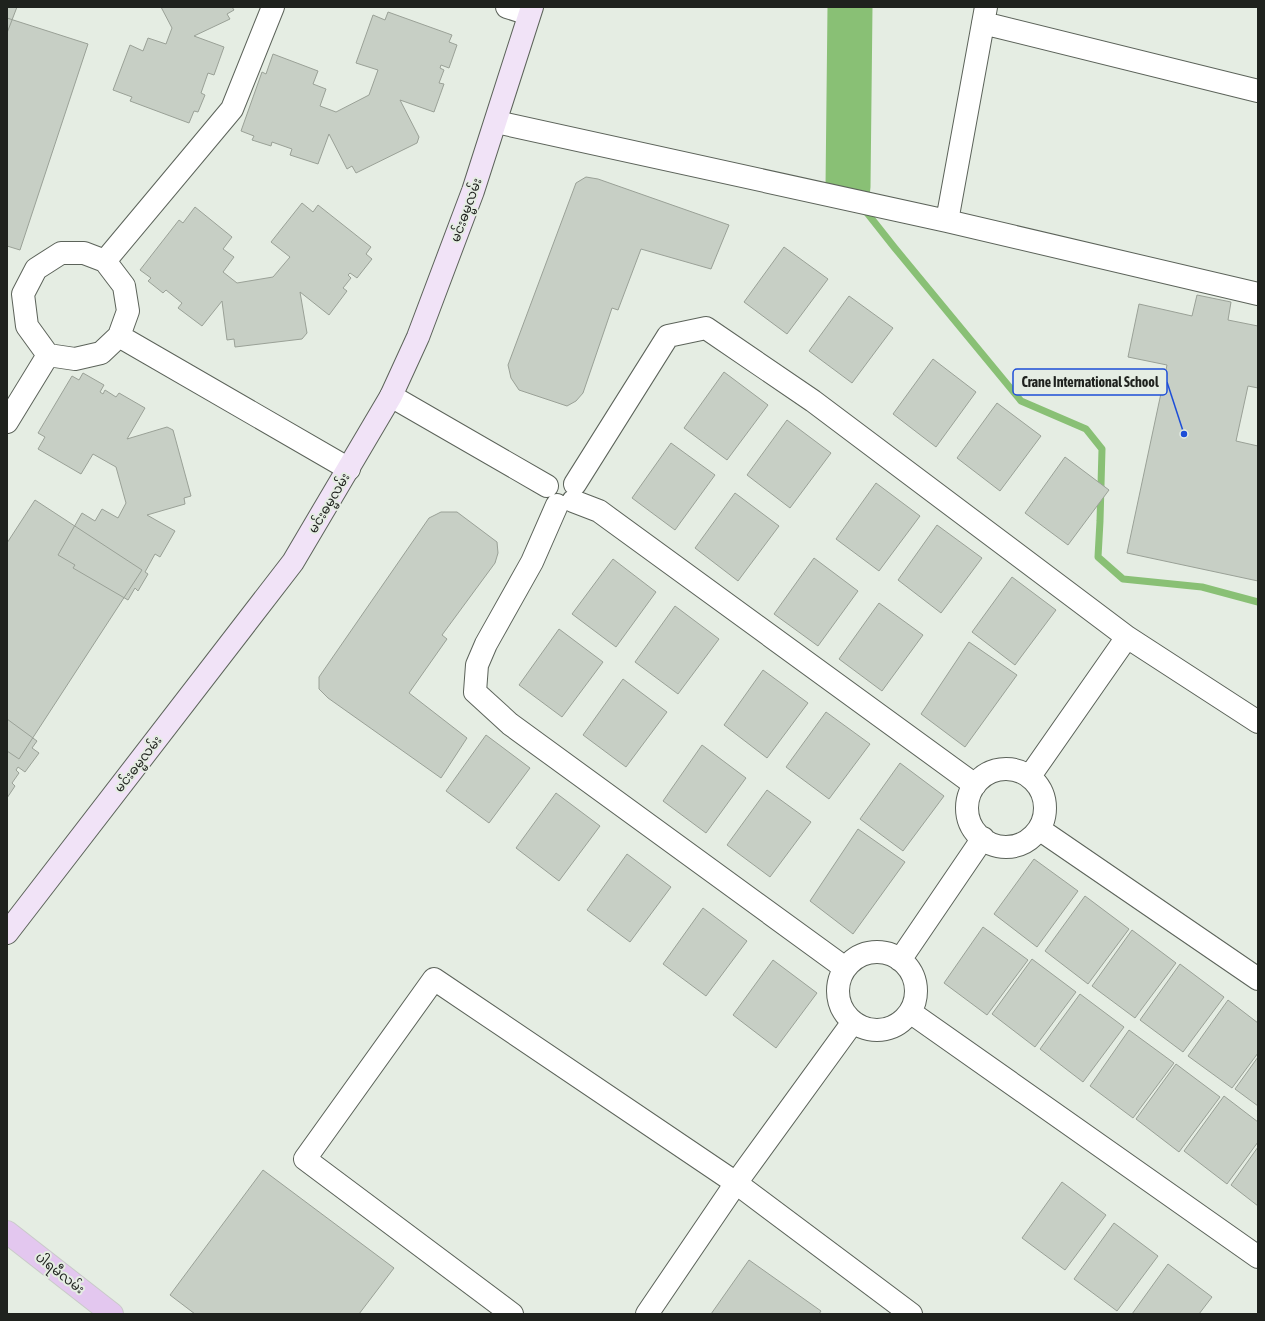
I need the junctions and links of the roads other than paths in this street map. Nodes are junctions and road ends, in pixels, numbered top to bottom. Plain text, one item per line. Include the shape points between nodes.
1 (272, 7) edge
2 (507, 7) edge
3 (531, 11) edge
4 (985, 15) edge
5 (1258, 91) edge
6 (496, 122) junction
7 (947, 221) junction
8 (105, 261) junction
9 (1258, 294) edge
10 (119, 336) junction
11 (48, 355) junction
12 (391, 396) junction
13 (7, 422) edge
14 (349, 469) junction
15 (568, 497) junction
16 (1127, 637) junction
17 (1258, 722) edge
18 (1030, 776) junction
19 (975, 785) junction
20 (1039, 829) junction
21 (983, 838) junction
22 (7, 933) edge
23 (900, 960) junction
24 (845, 968) junction
25 (1258, 979) edge
26 (910, 1012) junction
27 (853, 1022) junction
28 (736, 1183) junction
29 (7, 1232) edge
30 (1258, 1257) edge
31 (112, 1314) edge
32 (512, 1314) edge
33 (647, 1314) edge
34 (911, 1314) edge

1 - 8 street via 232,109
2 - 3 street
3 - 6 main road, မင်းဓမ္မလမ်း
4 - 5 street
4 - 7 street
6 - 7 street
6 - 12 main road, မင်းဓမ္မလမ်း via 418,337
7 - 9 street
8 - 10 street via 124,286 128,311
8 - 11 street via 84,253 61,253 36,269 23,294 26,326
10 - 11 street via 101,353 74,359
10 - 14 street
11 - 13 street
12 - 14 main road, မင်းဓမ္မလမ်း
12 - 15 street via 547,486 558,476 568,477
14 - 22 main road, မင်းဓမ္မလမ်း via 293,562
15 - 16 street via 668,336 706,328 813,401
15 - 19 street via 599,511
15 - 24 street via 486,644 477,666 475,692 510,724
16 - 17 street
16 - 18 street
18 - 19 street via 1006,769 983,776
18 - 20 street via 1044,796 1044,820
19 - 21 street via 969,797 967,810 970,823
20 - 21 street via 1028,840 1016,846 989,843
20 - 25 street
21 - 23 street
23 - 24 street via 889,954 877,952 854,959
23 - 26 street via 909,969 914,980 916,991
24 - 27 street via 839,980 838,994 841,1007
26 - 27 street via 898,1024 886,1029 872,1030
26 - 30 street
27 - 28 street
28 - 32 street via 434,978 305,1159
28 - 33 street
28 - 34 street
29 - 31 main road, ပါရမီလမ်း

